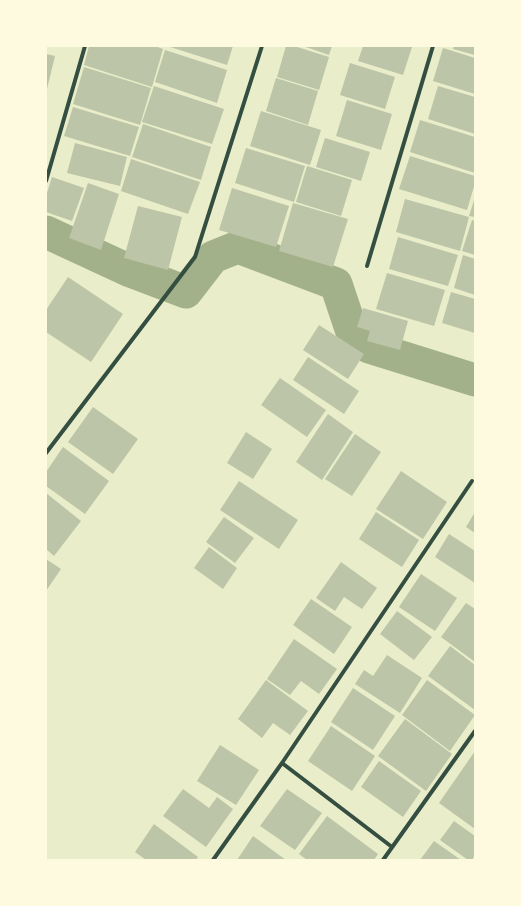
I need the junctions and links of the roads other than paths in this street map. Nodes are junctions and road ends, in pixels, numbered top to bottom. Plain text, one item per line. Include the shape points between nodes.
1 (85, 46) edge
2 (262, 46) edge
3 (433, 46) edge
4 (46, 181) edge
5 (367, 266) dead end
6 (46, 453) edge
7 (472, 481) dead end
8 (475, 731) edge
9 (282, 763) junction
10 (392, 848) junction
11 (213, 860) edge
12 (383, 860) edge

1 - 4 street
2 - 6 street via 195,257
3 - 5 street
7 - 9 street
8 - 10 street
9 - 10 street
9 - 11 street
10 - 12 street

